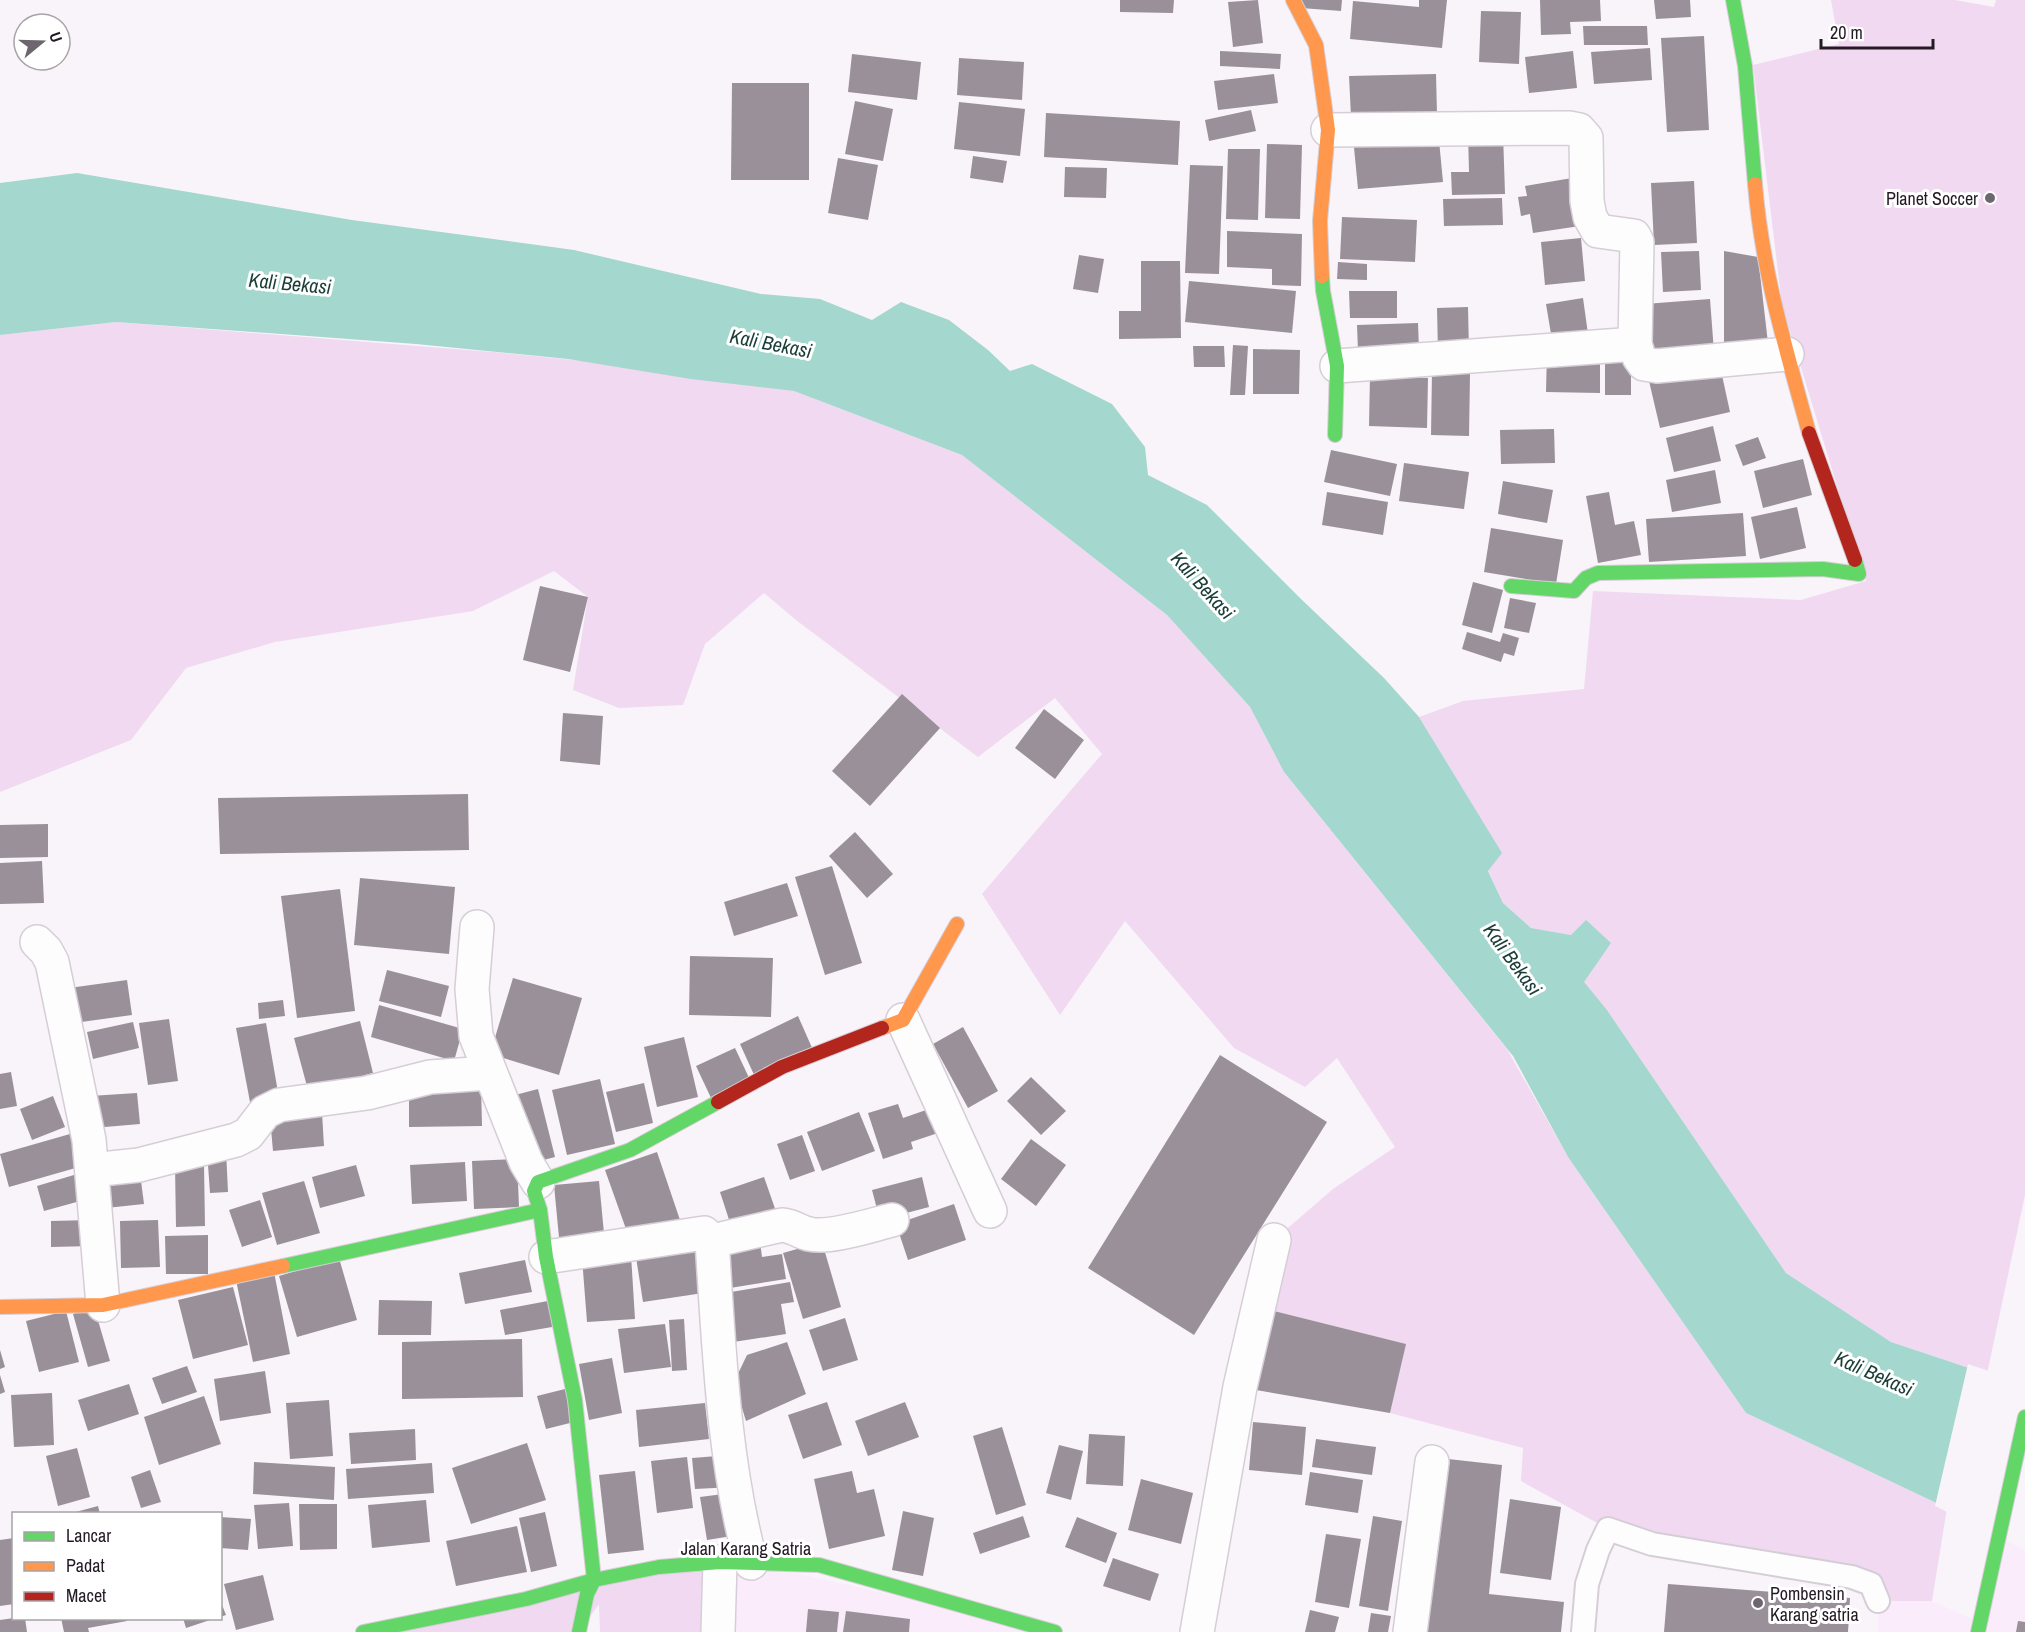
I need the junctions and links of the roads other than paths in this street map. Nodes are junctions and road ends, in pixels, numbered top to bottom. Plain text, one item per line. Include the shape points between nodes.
1 (1293, 0) edge
2 (1733, 0) edge
3 (1328, 130) junction
4 (1635, 344) junction
5 (1787, 354) junction
6 (1337, 366) junction
7 (1335, 435) dead end
8 (1511, 586) dead end
9 (957, 924) dead end
10 (477, 927) dead end
11 (37, 942) dead end
12 (903, 1020) junction
13 (489, 1073) junction
14 (92, 1170) junction
15 (539, 1196) junction
16 (990, 1212) dead end
17 (892, 1220) dead end
18 (1274, 1240) dead end
19 (712, 1241) junction
20 (546, 1257) junction
21 (104, 1305) junction
22 (0, 1307) edge
23 (2025, 1417) edge
24 (1432, 1462) dead end
25 (736, 1563) junction
26 (594, 1580) junction
27 (1878, 1601) dead end
28 (363, 1632) edge
29 (579, 1632) edge
30 (718, 1632) edge
31 (1054, 1632) edge
32 (1197, 1632) edge
33 (1410, 1632) edge
34 (1583, 1632) edge
35 (1978, 1632) edge

1 - 3 street via 1316,45
2 - 5 street via 1745,66 1758,226
3 - 4 street via 1580,130 1586,138 1590,217 1599,231 1629,235 1637,242
3 - 6 street via 1320,222 1323,291
4 - 5 street via 1644,364 1657,366
4 - 6 street
5 - 8 street via 1813,448 1859,574 1823,568 1598,573 1586,578 1574,591
6 - 7 street
9 - 12 street
10 - 13 street via 472,988 476,1036
11 - 14 street via 52,962
12 - 15 street via 782,1067
12 - 16 street
13 - 14 street via 430,1077 367,1093 279,1105 265,1112 248,1134 236,1140 139,1165
13 - 15 street
14 - 21 street
15 - 20 street
15 - 21 street
17 - 19 street via 820,1235 782,1226
18 - 32 street via 1240,1387
19 - 20 street via 704,1233
19 - 25 street via 723,1388 740,1520
20 - 26 street via 575,1400
21 - 22 street
23 - 35 street
24 - 33 street
25 - 26 street, Jalan Karang Satria via 659,1567
25 - 30 street
25 - 31 street, Jalan Karang Satria via 819,1565
26 - 28 street, Jalan Karang Satria via 526,1599
26 - 29 street
27 - 34 lane via 1871,1584 1852,1577 1652,1544 1608,1529 1587,1584

